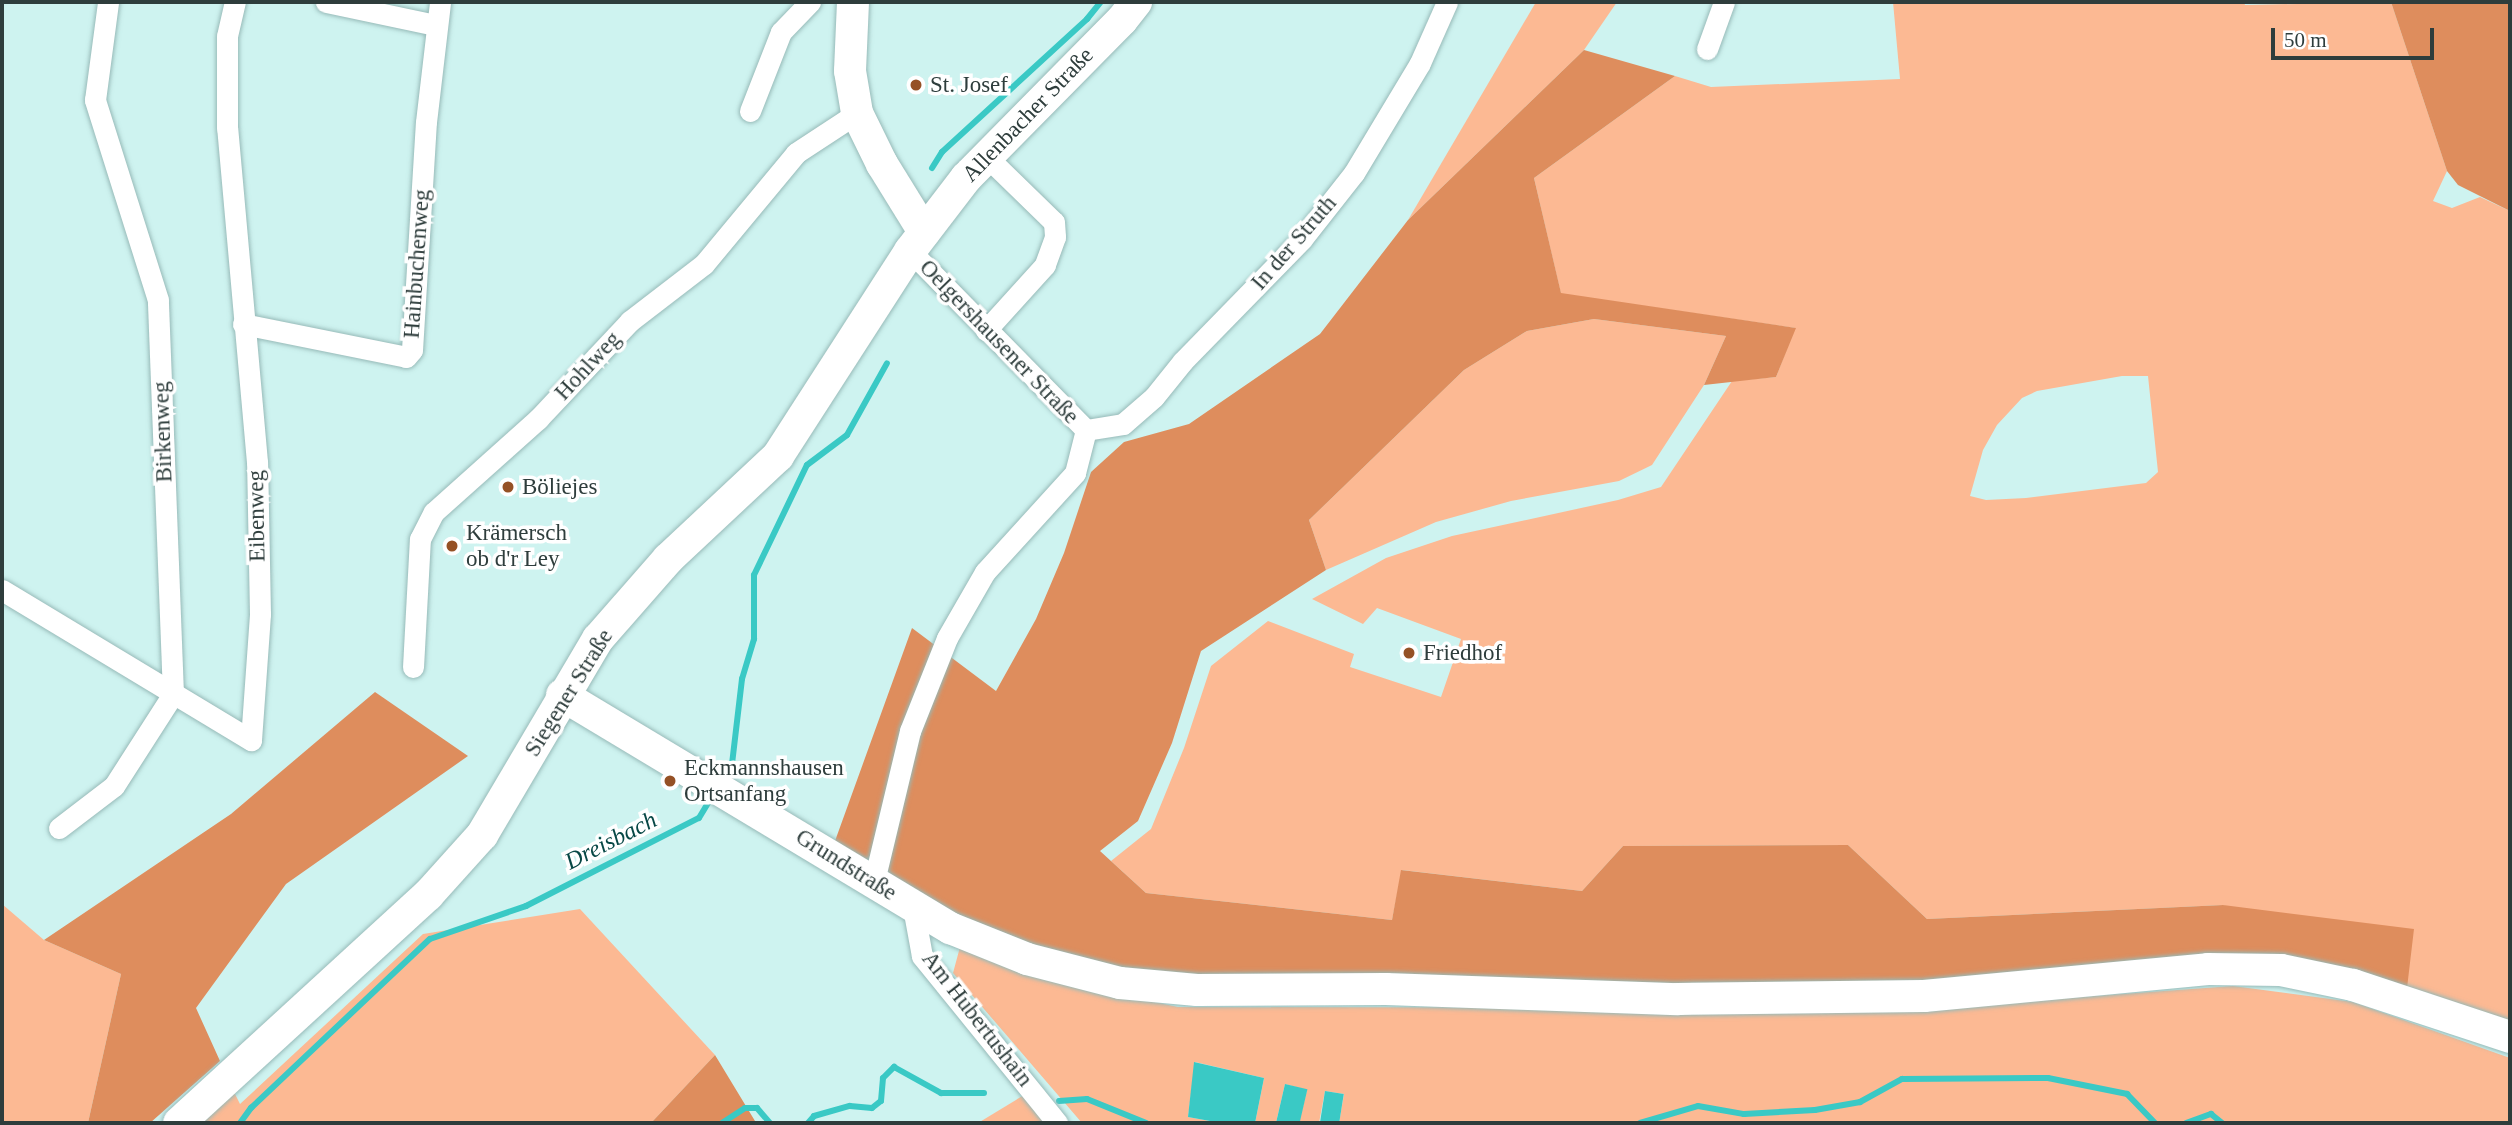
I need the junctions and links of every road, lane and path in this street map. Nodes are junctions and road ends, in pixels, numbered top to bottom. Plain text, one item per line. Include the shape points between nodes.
1 (108, 2) edge
2 (234, 2) edge
3 (326, 2) edge
4 (440, 2) edge
5 (810, 2) edge
6 (1136, 2) edge
7 (1447, 2) edge
8 (1724, 2) edge
9 (847, 4) edge
10 (435, 25) junction
11 (1707, 49) dead end
12 (750, 111) dead end
13 (857, 113) junction
14 (985, 155) junction
15 (917, 241) junction
16 (243, 324) junction
17 (986, 330) junction
18 (1086, 430) junction
19 (2, 590) edge
20 (413, 667) dead end
21 (173, 694) junction
22 (562, 695) junction
23 (59, 828) dead end
24 (874, 881) junction
25 (913, 907) junction
26 (2510, 1037) edge
27 (179, 1123) edge
28 (1057, 1123) edge

1 - 21 street, Birkenweg via 95,100 158,300
2 - 16 street, Eibenweg via 227,36 227,128
3 - 10 street
4 - 10 street, Hainbuchenweg
5 - 12 street via 781,32
6 - 14 main road, Allenbacher Straße
7 - 18 street, In der Struth via 1420,63 1354,173 1302,239 1154,397 1122,424
8 - 11 street
9 - 13 main road
10 - 16 street, Hainbuchenweg via 412,350 406,358
13 - 15 main road
13 - 20 street, Hohlweg via 796,153 704,264 630,321 538,419 434,512 420,539
14 - 15 main road, Allenbacher Straße
14 - 17 street via 1054,222 1055,237 1045,265
15 - 17 street, Oelgershausener Straße
15 - 22 main road, Siegener Straße via 778,456 668,559 598,639
16 - 21 street, Eibenweg via 257,476 260,614 251,740
17 - 18 street, Oelgershausener Straße
18 - 24 street, Oelgershausener Straße via 1075,473 985,572 947,638 910,731
19 - 21 street, Eibenweg
21 - 23 street via 114,786
22 - 24 main road, Grundstraße
22 - 27 main road, Siegener Straße via 482,835 428,895
24 - 25 main road, Grundstraße
25 - 26 main road, Grundstraße via 950,928 1027,958 1120,983 1197,990 1386,989 1678,999 1924,996 2208,969 2281,970 2353,985
25 - 28 street, Am Hubertushain via 922,956

